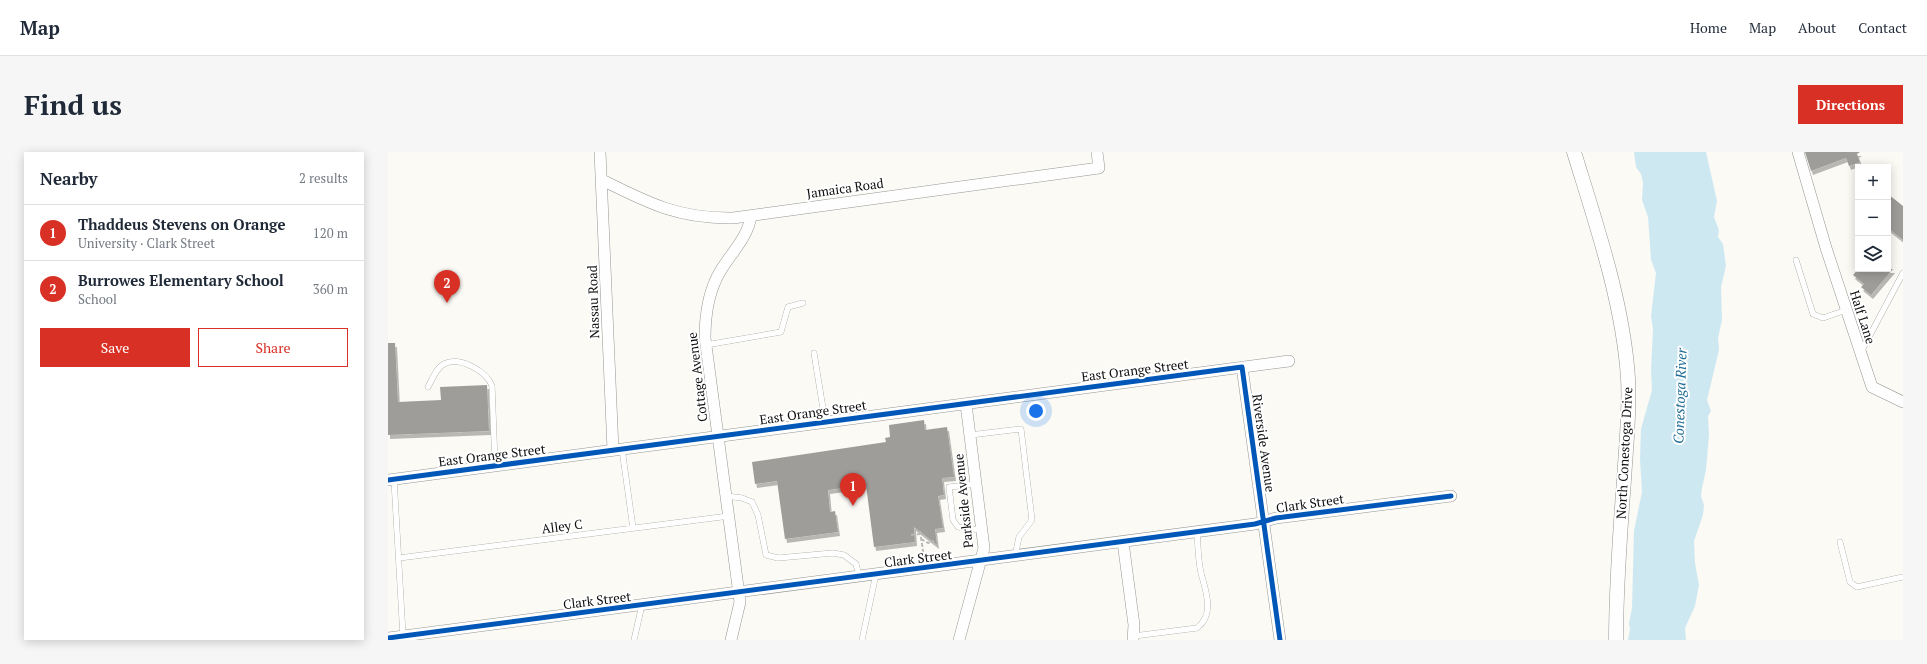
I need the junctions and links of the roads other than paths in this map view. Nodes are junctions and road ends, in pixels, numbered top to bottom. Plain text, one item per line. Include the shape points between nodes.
1 (600, 152) edge
2 (1097, 152) edge
3 (1574, 152) edge
4 (1798, 152) edge
5 (602, 180) junction
6 (751, 216) junction
7 (1796, 260) dead end
8 (1903, 273) edge
9 (803, 303) dead end
10 (1846, 310) junction
11 (706, 345) junction
12 (814, 353) dead end
13 (1860, 354) junction
14 (1289, 361) dead end
15 (1242, 367) junction
16 (428, 387) dead end
17 (1903, 402) edge
18 (966, 404) junction
19 (825, 421) junction
20 (970, 435) junction
21 (718, 436) junction
22 (618, 449) junction
23 (495, 465) junction
24 (391, 479) edge
25 (976, 484) junction
26 (726, 496) junction
27 (1451, 496) dead end
28 (729, 516) junction
29 (1264, 522) junction
30 (633, 528) junction
31 (981, 530) junction
32 (1197, 532) junction
33 (1123, 542) junction
34 (1840, 542) dead end
35 (1015, 556) junction
36 (399, 558) junction
37 (980, 560) junction
38 (876, 574) junction
39 (859, 576) junction
40 (1903, 577) edge
41 (739, 592) junction
42 (642, 605) junction
43 (403, 636) junction
44 (388, 638) edge
45 (1133, 638) edge
46 (634, 640) edge
47 (731, 640) edge
48 (862, 640) edge
49 (959, 640) edge
50 (1280, 640) edge
51 (1616, 640) edge

1 - 5 street, Nassau Road
2 - 6 street, Jamaica Road via 1099,168
3 - 51 street, North Conestoga Drive via 1614,293 1628,378
4 - 10 street, Half Lane
5 - 6 street, Jamaica Road via 670,211 712,218
5 - 22 street, Nassau Road
6 - 11 street, Cottage Avenue via 741,241 722,269 710,295 705,320
7 - 10 lane via 1813,314 1823,318
8 - 13 lane
9 - 11 lane via 788,307 781,332
10 - 13 street, Half Lane
11 - 21 street, Cottage Avenue
12 - 19 lane
13 - 17 street, Half Lane via 1872,387
14 - 15 street, East Orange Street
15 - 18 street, East Orange Street
15 - 29 street, Riverside Avenue
16 - 23 lane via 438,368 448,362 473,367 490,382
18 - 19 street, East Orange Street
18 - 20 street, Parkside Avenue
19 - 21 street, East Orange Street
20 - 25 street, Parkside Avenue
20 - 35 lane via 1021,429 1032,520 1019,537
21 - 22 street, East Orange Street
21 - 26 street, Cottage Avenue
22 - 23 street, East Orange Street
22 - 30 lane
23 - 24 street, East Orange Street
24 - 36 lane
25 - 31 street, Parkside Avenue
25 - 31 lane via 949,487 950,500 955,525
26 - 28 street, Cottage Avenue
26 - 39 lane via 752,502 758,515 766,555 778,558 833,552 856,564
27 - 29 street, Clark Street via 1276,518
28 - 30 lane, Alley C
28 - 41 street, Cottage Avenue
29 - 32 street, Clark Street
29 - 50 street, Riverside Avenue
30 - 36 lane, Alley C
31 - 37 street, Parkside Avenue via 984,548
32 - 33 street, Clark Street
32 - 45 lane via 1202,574 1209,602 1204,623 1197,628
33 - 35 street, Clark Street
33 - 45 street via 1134,625
34 - 40 lane via 1850,582 1857,587
35 - 37 street, Clark Street
36 - 43 lane
37 - 38 street, Clark Street
37 - 49 street, Parkside Avenue
38 - 39 street, Clark Street
38 - 48 lane
39 - 41 street, Clark Street
41 - 42 street, Clark Street
41 - 47 street, Cottage Avenue via 740,606
42 - 43 street, Clark Street
42 - 46 lane
43 - 44 street, Clark Street

